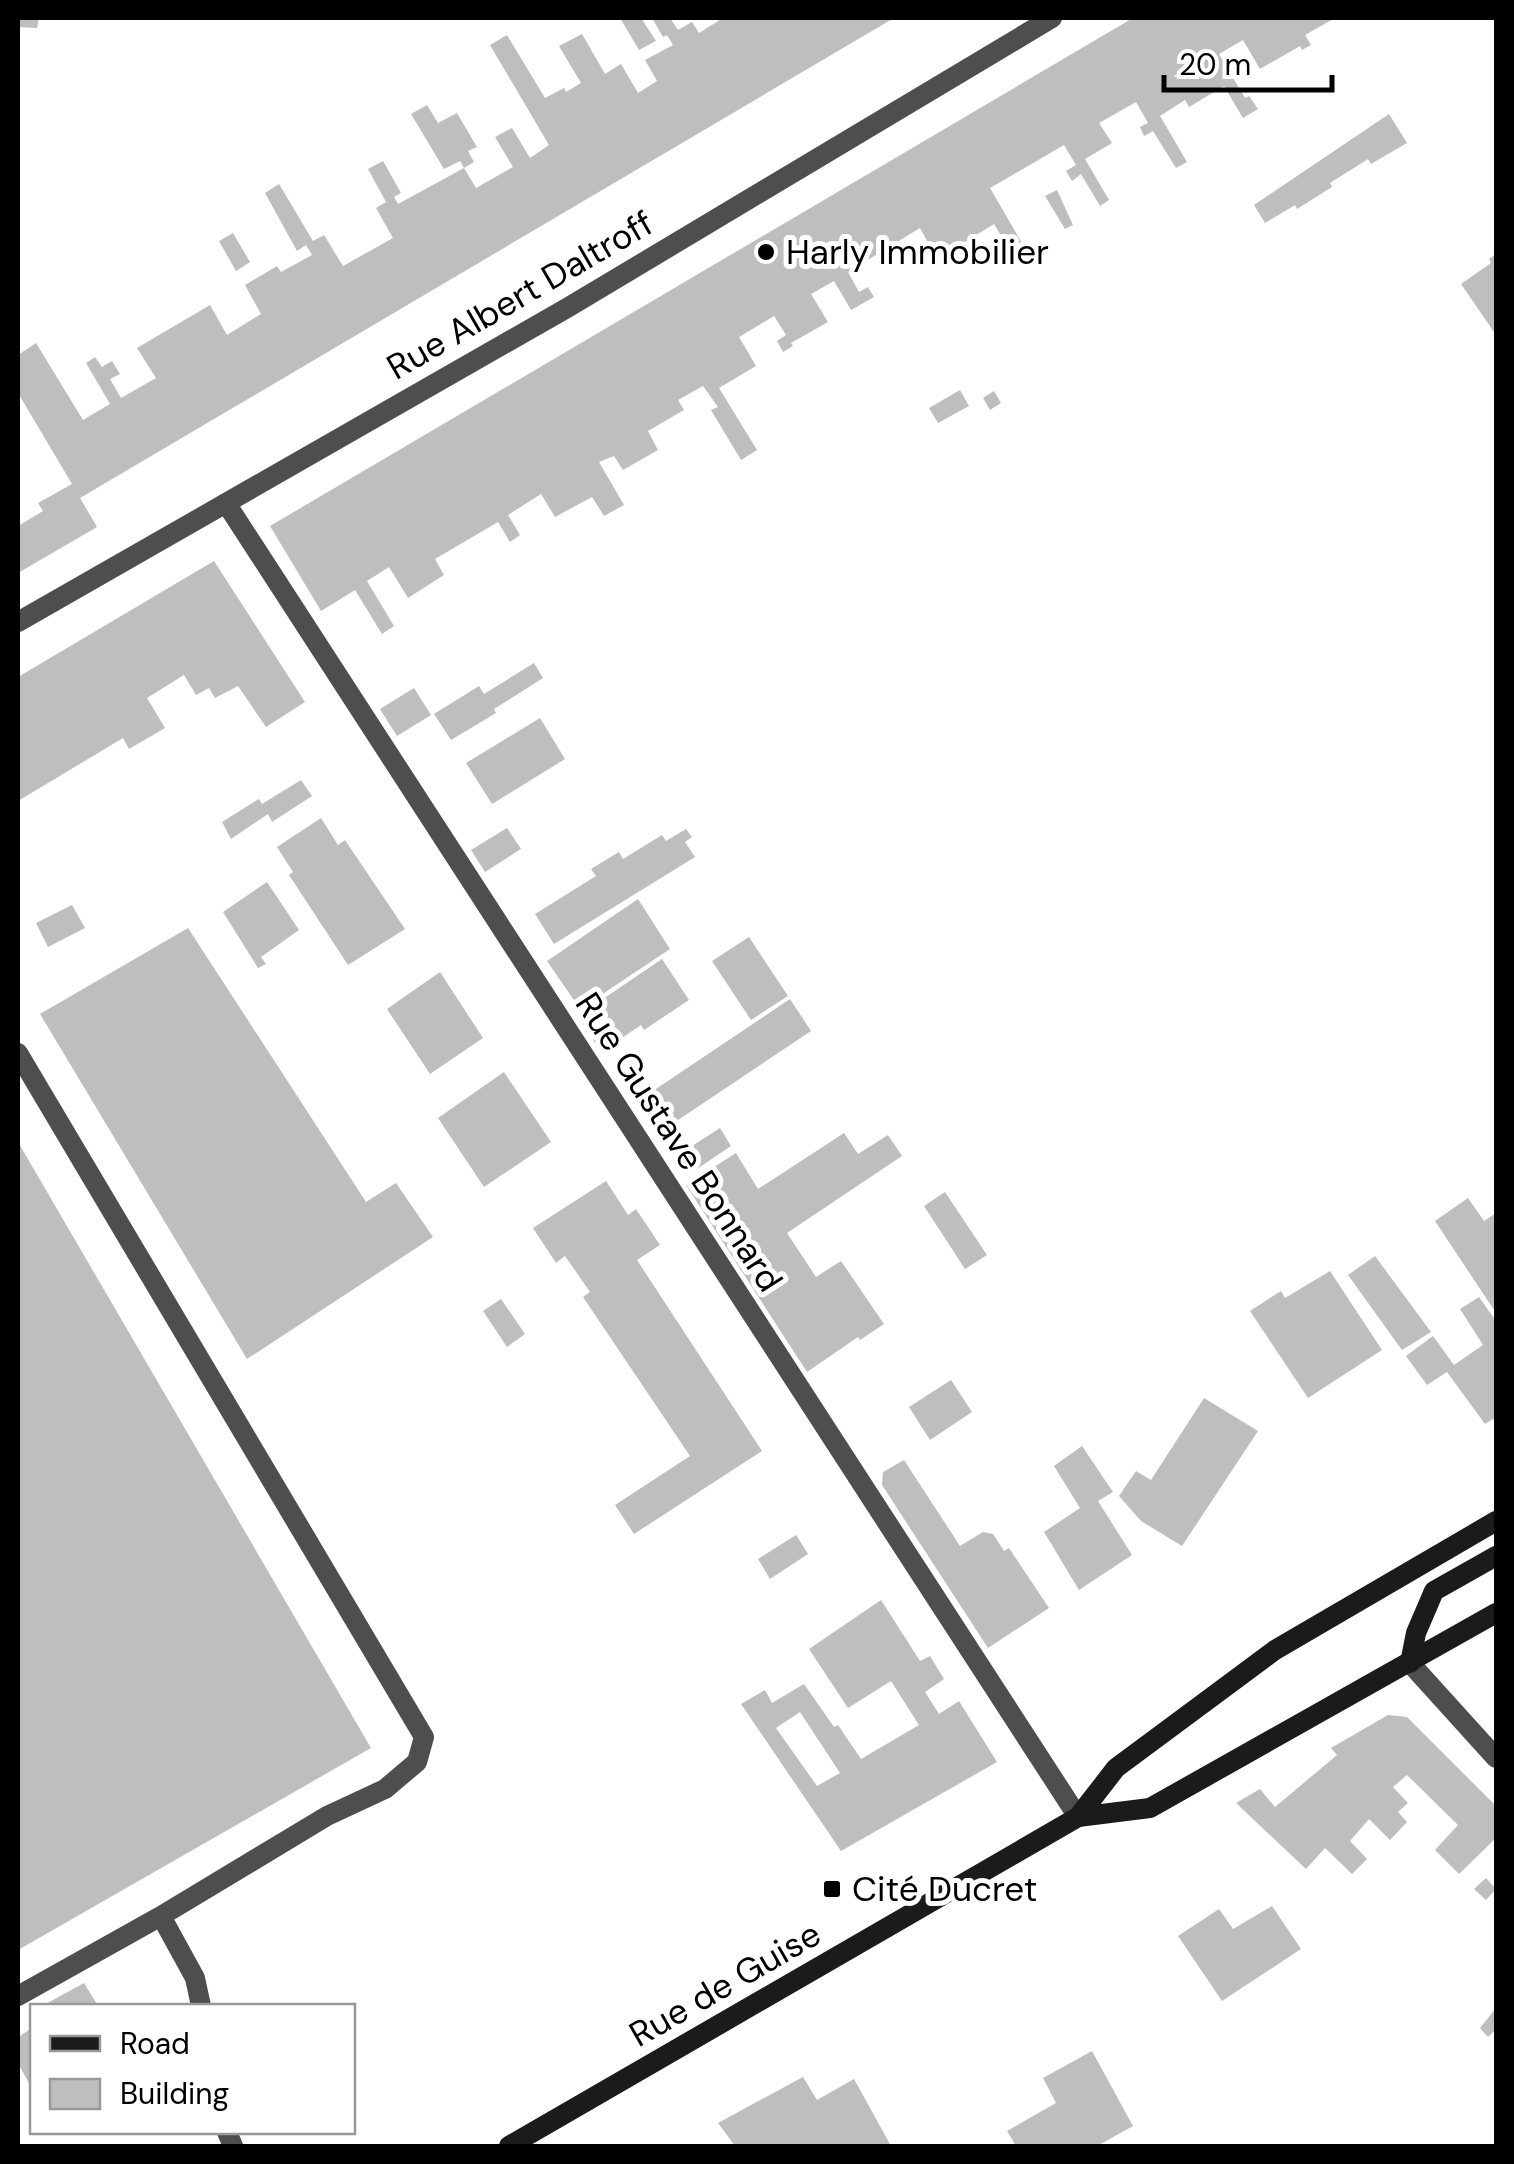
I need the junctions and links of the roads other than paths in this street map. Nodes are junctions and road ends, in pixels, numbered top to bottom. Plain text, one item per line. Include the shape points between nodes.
1 (1052, 18) edge
2 (226, 503) junction
3 (18, 622) edge
4 (18, 1053) edge
5 (1496, 1522) edge
6 (1496, 1556) edge
7 (1496, 1613) edge
8 (1410, 1663) junction
9 (1496, 1758) edge
10 (1078, 1817) junction
11 (161, 1916) junction
12 (18, 1996) edge
13 (201, 2004) edge
14 (509, 2146) edge

1 - 2 street, Rue Albert Daltroff
2 - 3 street, Rue Albert Daltroff
2 - 10 street, Rue Gustave Bonnard
4 - 11 street via 424,1736 417,1762 386,1788
5 - 10 main road, Rue de Guise via 1274,1650 1116,1768
6 - 8 main road via 1434,1592
7 - 8 main road, Rue de Guise
8 - 9 street
8 - 10 main road, Rue de Guise via 1150,1808
10 - 14 main road, Rue de Guise
11 - 12 street
11 - 13 street via 195,1978

